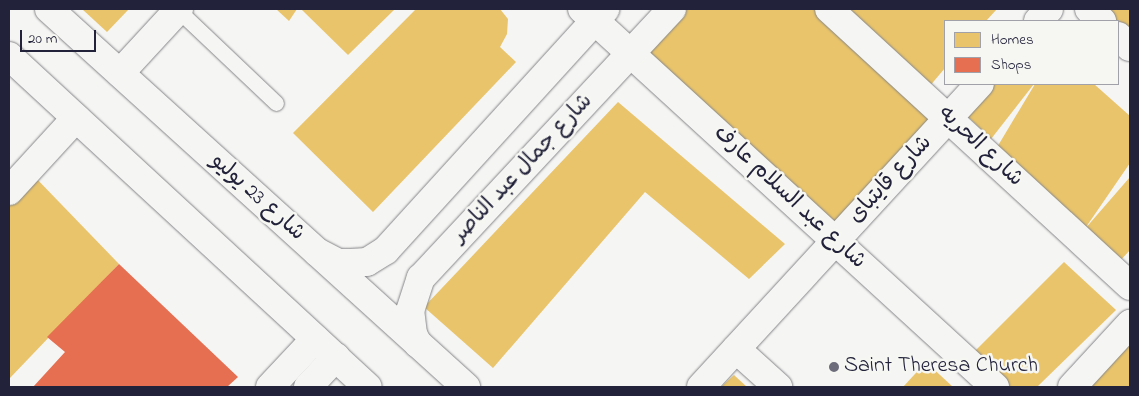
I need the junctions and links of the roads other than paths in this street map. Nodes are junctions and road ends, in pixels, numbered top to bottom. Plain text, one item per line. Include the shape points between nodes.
1 (49, 9) edge
2 (178, 9) edge
3 (672, 9) edge
4 (829, 9) edge
5 (1049, 9) edge
6 (1089, 9) edge
7 (594, 13) edge
8 (1039, 20) edge
9 (1101, 20) edge
10 (1119, 37) edge
11 (1130, 47) edge
12 (631, 53) junction
13 (9, 56) edge
14 (120, 73) junction
15 (979, 85) edge
16 (276, 103) dead end
17 (76, 118) junction
18 (948, 118) junction
19 (9, 191) edge
20 (836, 241) junction
21 (316, 252) junction
22 (1130, 286) edge
23 (1130, 324) edge
24 (315, 339) junction
25 (418, 344) junction
26 (736, 349) junction
27 (336, 358) junction
28 (270, 387) edge
29 (308, 387) edge
30 (368, 387) edge
31 (466, 387) edge
32 (701, 387) edge
33 (778, 387) edge
34 (995, 387) edge
35 (1072, 387) edge

1 - 14 main road, شارع 23 يوليو
2 - 14 main road
2 - 16 lane
3 - 12 main road, شارع جمال عبد الناصر
4 - 18 main road, شارع الحريه
5 - 8 main road
6 - 9 main road
7 - 12 main road, شارع عبد السلام عارف
7 - 21 main road, شارع جمال عبد الناصر via 386,250 367,262 351,264 339,263
10 - 11 main road
12 - 20 main road, شارع عبد السلام عارف
12 - 25 main road, شارع جمال عبد الناصر via 422,278 410,311 411,328
13 - 17 main road
14 - 21 main road, شارع 23 يوليو
15 - 18 main road, شارع قايتباى
17 - 19 main road
17 - 24 main road
18 - 20 main road, شارع قايتباى
18 - 22 main road, شارع الحريه
20 - 26 main road, شارع قايتباى
20 - 34 main road, شارع عبد السلام عارف
21 - 25 main road, شارع 23 يوليو
23 - 35 main road
24 - 27 main road
24 - 28 main road
25 - 31 main road, شارع 23 يوليو
26 - 32 main road, شارع قايتباى
26 - 33 main road
27 - 29 main road
27 - 30 main road

